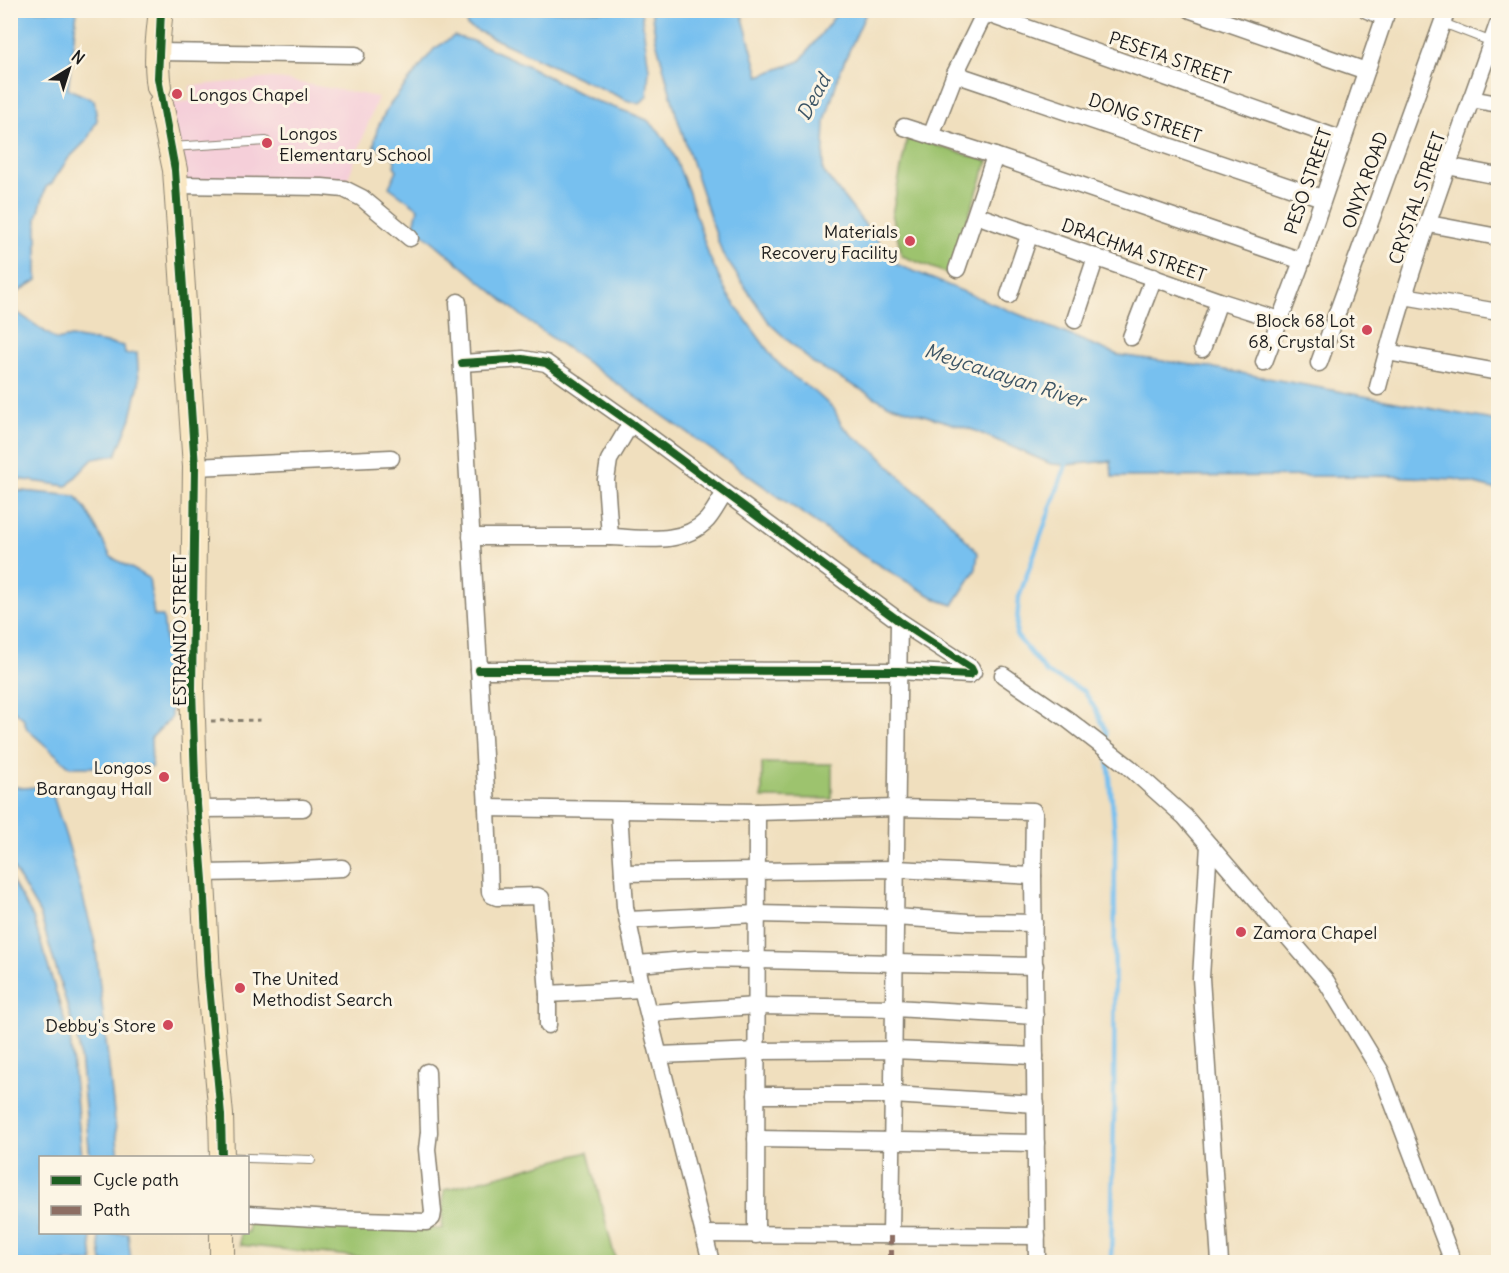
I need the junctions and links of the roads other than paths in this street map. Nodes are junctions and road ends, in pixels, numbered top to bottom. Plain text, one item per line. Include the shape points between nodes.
1 (161, 10) edge
2 (1191, 10) edge
3 (1367, 10) edge
4 (986, 12) edge
5 (1386, 14) edge
6 (1445, 17) edge
7 (1498, 24) edge
8 (1495, 42) edge
9 (158, 52) junction
10 (357, 56) dead end
11 (1366, 71) junction
12 (955, 74) junction
13 (1471, 99) junction
14 (1498, 104) edge
15 (904, 127) dead end
16 (931, 136) junction
17 (1343, 140) junction
18 (266, 141) dead end
19 (170, 147) junction
20 (996, 156) junction
21 (1447, 166) junction
22 (1498, 176) edge
23 (176, 185) junction
24 (1322, 198) junction
25 (976, 214) junction
26 (1429, 224) junction
27 (1030, 233) junction
28 (1498, 237) edge
29 (410, 238) dead end
30 (1096, 257) junction
31 (1302, 261) junction
32 (957, 269) dead end
33 (1154, 277) junction
34 (1009, 295) dead end
35 (1404, 296) junction
36 (1219, 301) junction
37 (458, 302) dead end
38 (1498, 312) edge
39 (1075, 320) dead end
40 (1279, 320) junction
41 (1131, 337) dead end
42 (1202, 349) dead end
43 (1387, 352) junction
44 (1264, 362) dead end
45 (462, 363) junction
46 (1319, 363) dead end
47 (1498, 372) edge
48 (1378, 387) dead end
49 (631, 423) junction
50 (391, 458) dead end
51 (195, 467) junction
52 (725, 493) junction
53 (471, 537) junction
54 (610, 537) junction
55 (899, 621) junction
56 (479, 670) junction
57 (898, 671) junction
58 (1003, 675) dead end
59 (303, 808) dead end
60 (487, 808) junction
61 (896, 808) junction
62 (198, 809) junction
63 (619, 811) junction
64 (757, 812) junction
65 (1209, 845) junction
66 (342, 868) dead end
67 (896, 869) junction
68 (757, 871) junction
69 (202, 873) junction
70 (623, 873) junction
71 (1034, 876) junction
72 (757, 914) junction
73 (895, 917) junction
74 (628, 920) junction
75 (1034, 923) junction
76 (757, 960) junction
77 (894, 963) junction
78 (638, 964) junction
79 (1035, 966) junction
80 (642, 989) junction
81 (548, 994) junction
82 (756, 1006) junction
83 (895, 1008) junction
84 (649, 1012) junction
85 (1035, 1016) junction
86 (548, 1024) dead end
87 (893, 1050) junction
88 (757, 1051) junction
89 (660, 1055) junction
90 (1035, 1056) junction
91 (427, 1072) dead end
92 (756, 1095) junction
93 (893, 1095) junction
94 (1036, 1104) junction
95 (756, 1138) junction
96 (892, 1140) junction
97 (1036, 1143) junction
98 (234, 1156) edge
99 (249, 1158) edge
100 (311, 1160) dead end
101 (249, 1214) edge
102 (222, 1234) edge
103 (704, 1234) junction
104 (756, 1235) junction
105 (891, 1236) junction
106 (1037, 1236) junction
107 (222, 1263) edge
108 (711, 1263) edge
109 (1037, 1263) edge
110 (1220, 1263) edge
111 (1453, 1263) edge

1 - 9 street, ESTRANIO STREET
2 - 11 street
3 - 5 street
4 - 12 street
4 - 17 street, PESETA STREET
5 - 11 street, PESO STREET
6 - 8 lane
6 - 46 street, ONYX ROAD
7 - 8 street, CRYSTAL STREET
8 - 13 street, CRYSTAL STREET
9 - 10 street
9 - 19 street, ESTRANIO STREET via 160,95
11 - 17 street, PESO STREET
12 - 16 street
12 - 24 street, DONG STREET
13 - 14 street
13 - 21 street, CRYSTAL STREET
15 - 16 street
16 - 20 street
17 - 24 street, PESO STREET
18 - 19 lane
19 - 23 street, ESTRANIO STREET
20 - 25 street
20 - 31 street
21 - 22 street
21 - 26 street, CRYSTAL STREET
23 - 29 street via 344,189 362,198
23 - 51 street, ESTRANIO STREET
24 - 31 street, PESO STREET
25 - 27 street, DRACHMA STREET
25 - 32 street
26 - 28 street
26 - 35 street, CRYSTAL STREET
27 - 30 street, DRACHMA STREET
27 - 34 street
30 - 33 street, DRACHMA STREET
30 - 39 street
31 - 40 street, PESO STREET
33 - 36 street, DRACHMA STREET
33 - 41 street
35 - 38 street
35 - 43 street, CRYSTAL STREET
36 - 40 street, DRACHMA STREET
36 - 42 street
37 - 45 street
40 - 44 street, PESO STREET
43 - 47 street
43 - 48 street, CRYSTAL STREET
45 - 49 street via 523,359 546,363
45 - 53 street
49 - 52 street
49 - 54 street via 609,460 606,480
50 - 51 street
51 - 62 street, ESTRANIO STREET via 192,679
52 - 54 street via 709,518 681,536
52 - 55 street
53 - 54 street
53 - 56 street
55 - 57 street
55 - 57 street via 973,672 969,675
56 - 57 street
56 - 60 street
57 - 61 street
58 - 65 street via 1129,767
59 - 62 street
60 - 63 street
60 - 81 street via 490,892 497,897 541,898
61 - 64 street
61 - 67 street
61 - 71 street via 1033,811
62 - 69 street, ESTRANIO STREET
63 - 64 street
63 - 70 street
64 - 68 street
65 - 110 street via 1201,978
65 - 111 street via 1326,981 1382,1072
66 - 69 street
67 - 68 street
67 - 71 street
67 - 73 street
68 - 70 street
68 - 72 street
69 - 98 street, ESTRANIO STREET via 221,1115
70 - 74 street
71 - 75 street
72 - 73 street
72 - 74 street
72 - 76 street
73 - 75 street
73 - 77 street
74 - 78 street
75 - 79 street
76 - 77 street
76 - 78 street via 697,959
76 - 82 street
77 - 79 street
77 - 83 street
78 - 80 street
79 - 85 street
80 - 81 street
80 - 84 street
81 - 86 street
82 - 83 street
82 - 84 street
82 - 88 street
83 - 85 street
83 - 87 street
84 - 89 street
85 - 90 street
87 - 88 street
87 - 90 street
87 - 93 street
88 - 89 street
88 - 92 street
89 - 103 street
90 - 94 street
91 - 101 street via 432,1218 426,1222
92 - 93 street
92 - 95 street
93 - 94 street
93 - 96 street
94 - 97 street
95 - 96 street
95 - 104 street
96 - 97 street
96 - 105 street
97 - 106 street
99 - 100 lane
102 - 107 street
103 - 104 street
103 - 108 street
104 - 105 street
105 - 106 street
106 - 109 street

